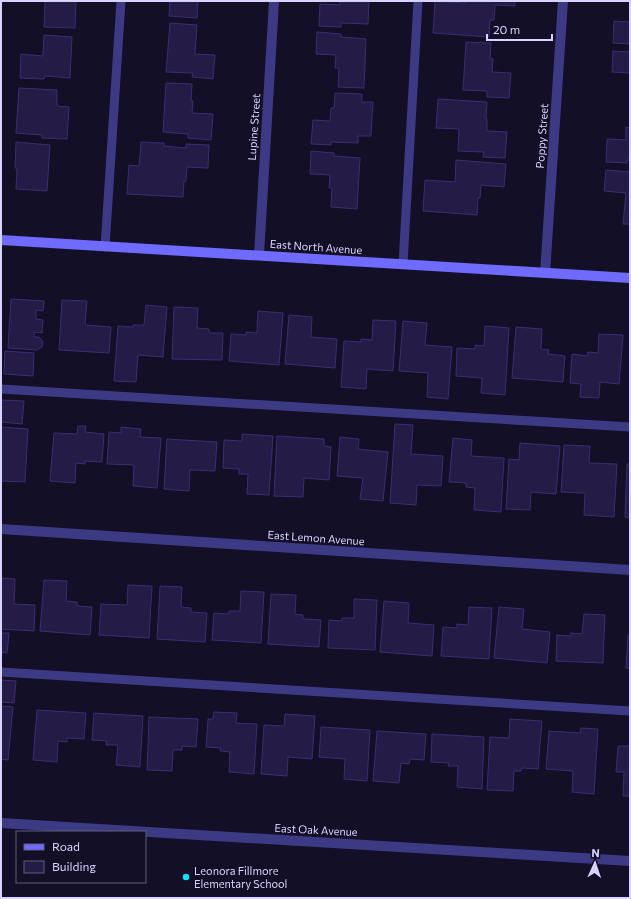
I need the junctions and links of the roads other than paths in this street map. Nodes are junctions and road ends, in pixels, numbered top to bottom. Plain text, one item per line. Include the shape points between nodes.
1 (121, 1) edge
2 (274, 1) edge
3 (418, 1) edge
4 (563, 1) edge
5 (1, 240) edge
6 (105, 247) junction
7 (258, 256) junction
8 (403, 264) junction
9 (545, 273) junction
10 (630, 278) edge
11 (1, 389) edge
12 (630, 427) edge
13 (1, 529) edge
14 (630, 570) edge
15 (1, 672) edge
16 (630, 711) edge
17 (1, 823) edge
18 (133, 831) edge
19 (146, 832) edge
20 (630, 861) edge

1 - 6 lane
2 - 7 street, Lupine Street
3 - 8 lane
4 - 9 street, Poppy Street
5 - 6 street, East North Avenue
6 - 7 street, East North Avenue
7 - 8 street, East North Avenue
8 - 9 street, East North Avenue
9 - 10 street, East North Avenue
11 - 12 lane
13 - 14 street, East Lemon Avenue
15 - 16 lane
17 - 18 street, East Oak Avenue
19 - 20 street, East Oak Avenue

